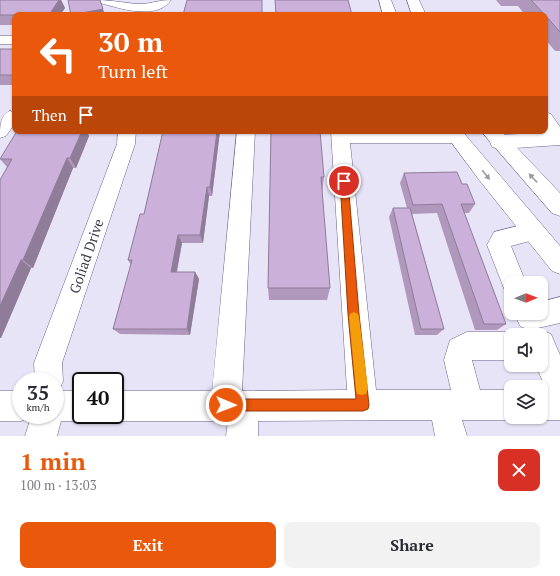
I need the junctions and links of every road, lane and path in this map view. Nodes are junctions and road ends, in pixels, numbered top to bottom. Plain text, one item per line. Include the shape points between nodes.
1 (104, 0) edge
2 (165, 0) edge
3 (385, 0) edge
4 (413, 0) edge
5 (389, 12) edge
6 (419, 12) edge
7 (0, 40) edge
8 (12, 40) edge
9 (548, 123) edge
10 (127, 134) edge
11 (246, 134) edge
12 (341, 134) edge
13 (495, 136) edge
14 (457, 137) edge
15 (560, 207) edge
16 (533, 231) junction
17 (560, 263) edge
18 (511, 276) edge
19 (560, 310) edge
20 (531, 322) edge
21 (504, 346) edge
22 (548, 361) edge
23 (48, 372) edge
24 (560, 388) edge
25 (235, 405) junction
26 (363, 405) junction
27 (456, 405) junction
28 (504, 405) edge
29 (548, 405) edge
30 (560, 405) edge
31 (0, 406) edge
32 (12, 406) edge
33 (124, 406) edge
34 (44, 424) edge
35 (41, 436) edge
36 (242, 436) edge
37 (451, 436) edge

1 - 2 street via 150,7 158,6
3 - 5 street
4 - 6 street
7 - 8 street
9 - 13 street via 558,139
10 - 23 street, Goliad Drive via 126,144 48,363
11 - 25 street
12 - 14 street
12 - 26 street
13 - 14 street
15 -> 13 street
14 -> 16 street
16 - 17 street
16 - 18 street via 502,240 499,244
19 - 20 street
21 - 27 street via 467,346 460,350
22 - 24 street
25 - 26 street
25 - 33 street
25 - 36 street
26 - 27 street
27 - 28 street
27 - 37 street
29 - 30 street
31 - 32 street
34 - 35 street

